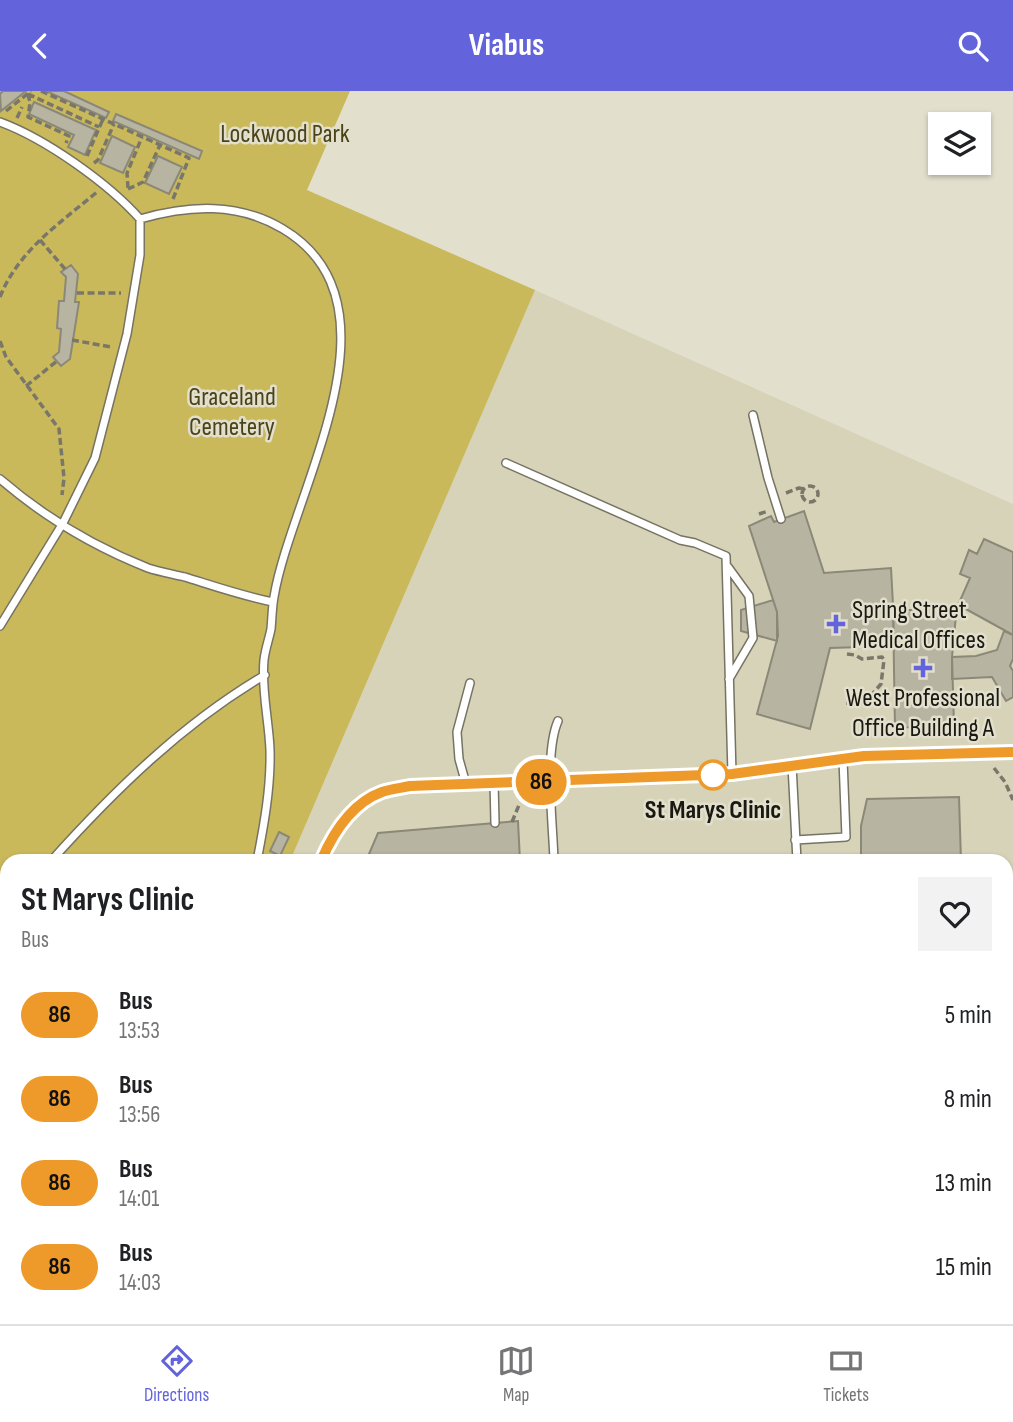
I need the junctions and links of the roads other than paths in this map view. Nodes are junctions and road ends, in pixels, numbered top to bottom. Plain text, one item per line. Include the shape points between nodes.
1 (0, 122) edge
2 (140, 219) junction
3 (753, 415) dead end
4 (506, 463) dead end
5 (0, 479) edge
6 (781, 519) dead end
7 (63, 523) junction
8 (727, 566) junction
9 (273, 602) junction
10 (0, 626) edge
11 (265, 675) junction
12 (729, 680) junction
13 (470, 683) dead end
14 (558, 721) dead end
15 (1013, 752) edge
16 (843, 759) junction
17 (792, 765) junction
18 (732, 774) junction
19 (551, 781) junction
20 (494, 782) junction
21 (466, 784) junction
22 (495, 823) dead end
23 (795, 840) junction
24 (58, 854) edge
25 (258, 854) edge
26 (325, 854) edge
27 (554, 854) edge
28 (796, 854) edge

1 - 2 lane via 24,131 76,165
2 - 7 lane via 140,255 123,349 95,458
2 - 9 lane via 199,208 234,209 267,219 298,238 332,285 339,316 339,377
3 - 6 lane
4 - 8 lane via 726,556
5 - 7 lane
7 - 9 lane via 150,568
7 - 10 lane
8 - 12 lane
8 - 12 lane via 748,596 752,638
9 - 11 lane
11 - 24 lane via 211,711 121,786
11 - 25 lane via 270,752
12 - 18 lane
13 - 21 lane via 457,732
14 - 19 lane via 552,735
15 - 16 lane
16 - 17 lane
16 - 23 lane via 846,837
17 - 18 lane
17 - 23 lane
18 - 19 lane
19 - 20 lane
19 - 27 lane
20 - 21 lane
20 - 22 lane
21 - 26 lane via 381,792 341,823
23 - 28 lane

